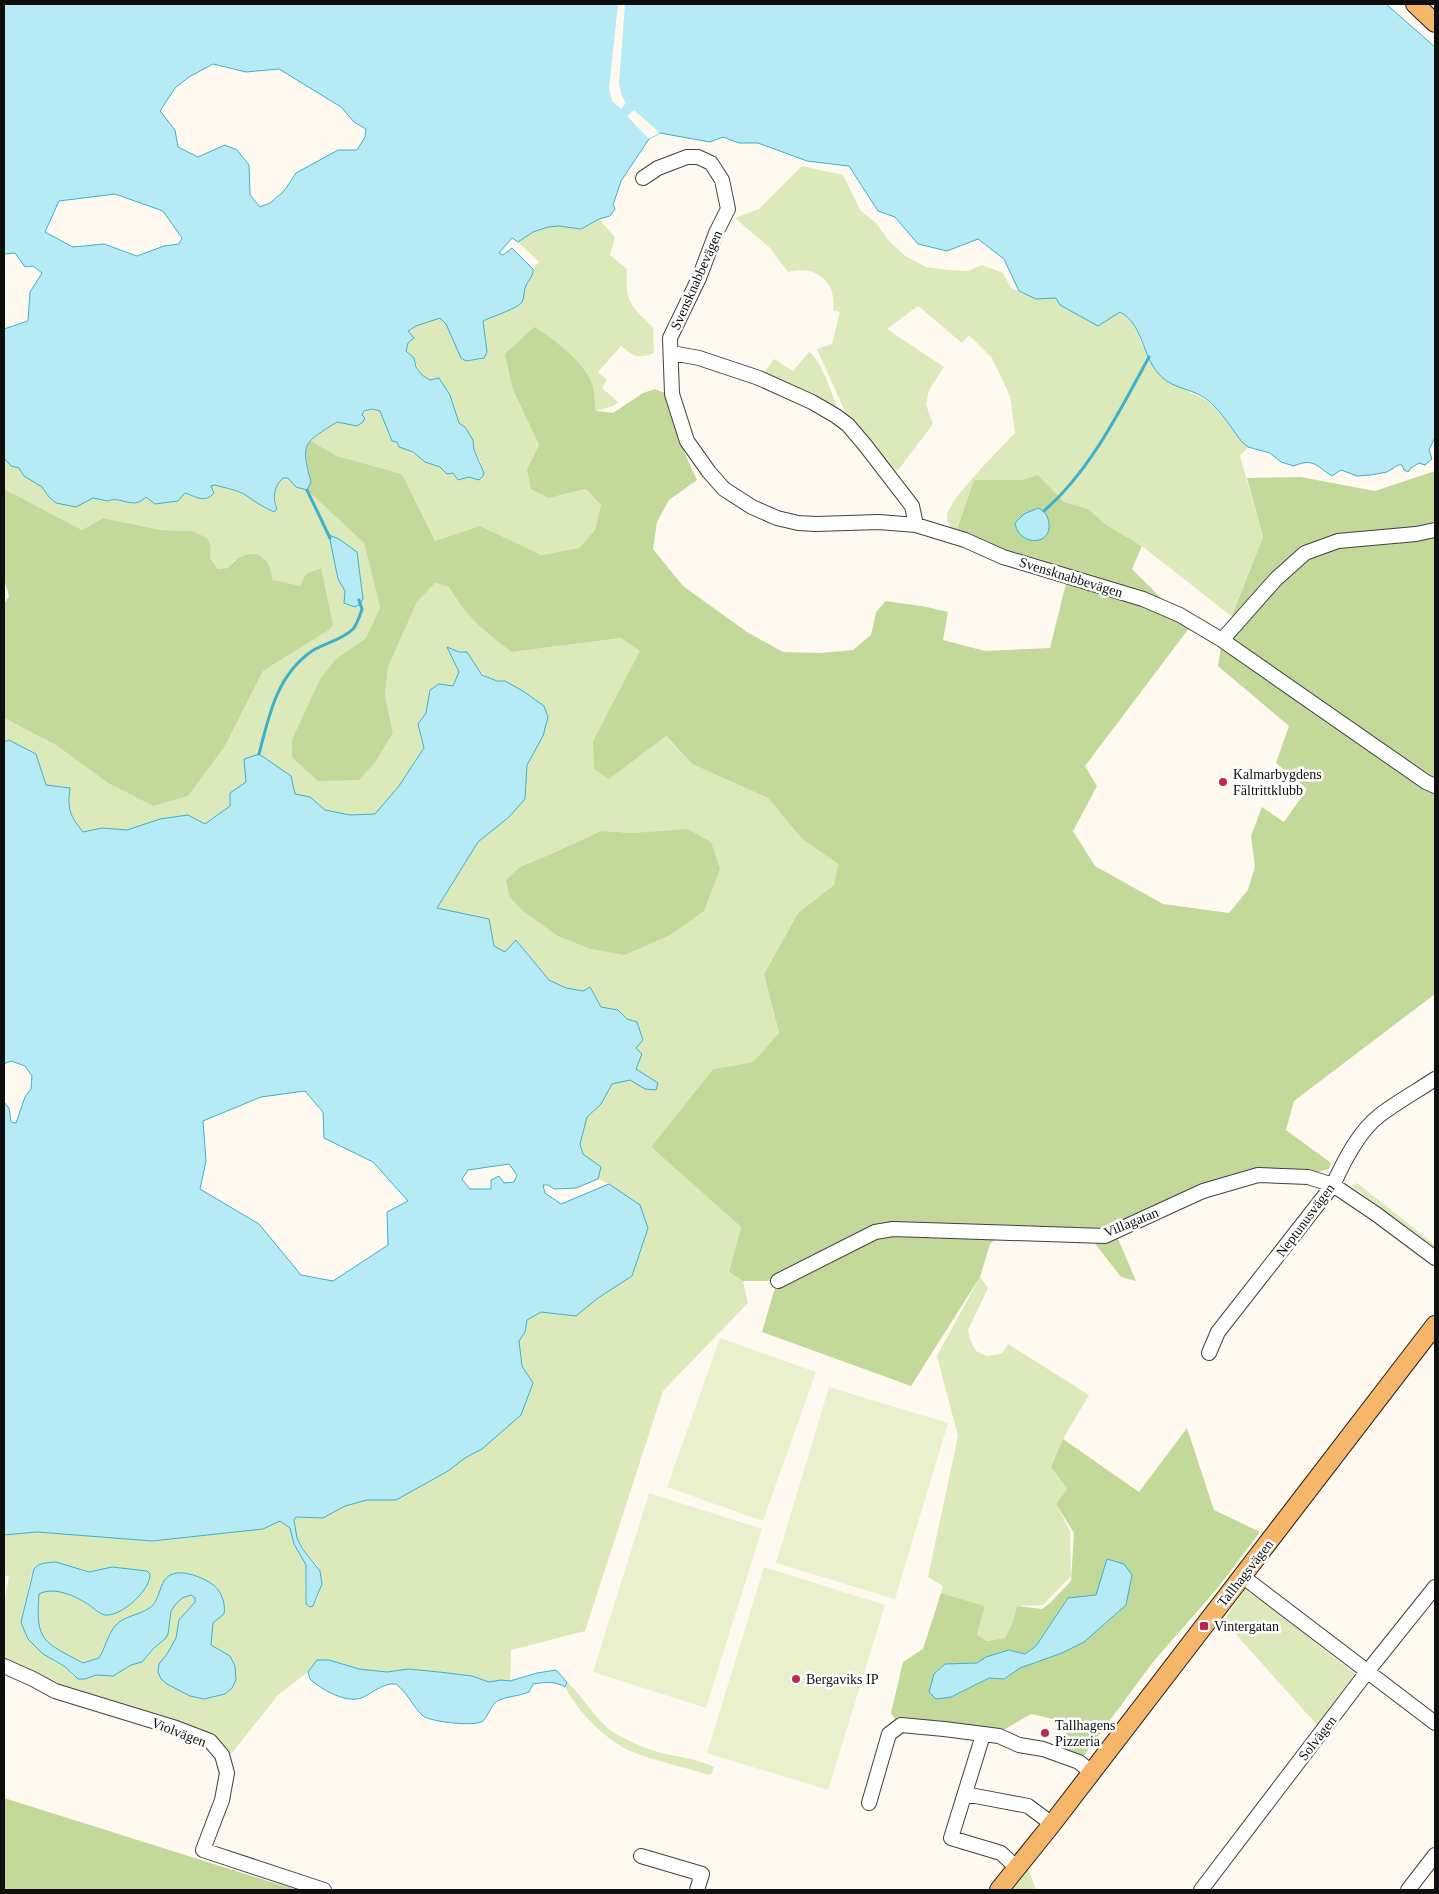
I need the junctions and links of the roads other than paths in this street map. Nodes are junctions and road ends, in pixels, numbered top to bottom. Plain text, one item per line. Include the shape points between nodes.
1 (1415, 4) edge
2 (1435, 23) edge
3 (643, 178) dead end
4 (672, 353) junction
5 (916, 525) junction
6 (1435, 530) edge
7 (1222, 640) junction
8 (1435, 786) edge
9 (1435, 1079) edge
10 (1333, 1185) junction
11 (1435, 1258) edge
12 (778, 1281) dead end
13 (1435, 1325) edge
14 (1208, 1353) dead end
15 (1242, 1576) junction
16 (1435, 1587) edge
17 (4, 1666) edge
18 (1367, 1672) junction
19 (1435, 1723) edge
20 (983, 1735) junction
21 (1091, 1772) junction
22 (965, 1794) junction
23 (869, 1803) dead end
24 (1052, 1824) junction
25 (1435, 1855) edge
26 (642, 1856) dead end
27 (1017, 1868) junction
28 (324, 1890) edge
29 (697, 1890) edge
30 (999, 1890) edge
31 (1201, 1890) edge
32 (1408, 1890) edge

1 - 2 main road
3 - 4 street, Svensknabbevägen via 658,168 687,157 698,157 711,163 722,180 728,208 700,278 670,338
4 - 5 street via 699,358 759,378 836,416 865,444 912,506
4 - 5 street, Svensknabbevägen via 672,394 687,441 724,489 756,509 798,522
5 - 7 street, Svensknabbevägen via 965,540 1003,557 1143,599 1180,614
6 - 7 street via 1338,541 1305,553 1276,579
7 - 8 street, Svensknabbevägen
9 - 10 street, Neptunusvägen via 1378,1116 1360,1136
10 - 11 street, Villagatan
10 - 12 street, Villagatan via 1308,1177 1258,1175 1203,1191 1105,1236 893,1229 875,1232
10 - 14 street, Neptunusvägen via 1218,1332
13 - 15 main road, Tallhagsvägen
15 - 18 street
15 - 21 main road, Tallhagsvägen
16 - 18 street, Solvägen
17 - 28 street, Violvägen via 55,1691 210,1741 222,1755 228,1773 222,1800 203,1850
18 - 19 street
18 - 31 street, Solvägen
20 - 21 street via 999,1736 1062,1755 1079,1762
20 - 22 street
20 - 23 street via 901,1725 889,1734
21 - 24 main road, Tallhagsvägen
22 - 24 street via 1028,1806
22 - 27 street via 951,1838 1001,1853
24 - 27 main road, Tallhagsvägen
25 - 32 street
26 - 29 street via 702,1874
27 - 30 main road, Tallhagsvägen

